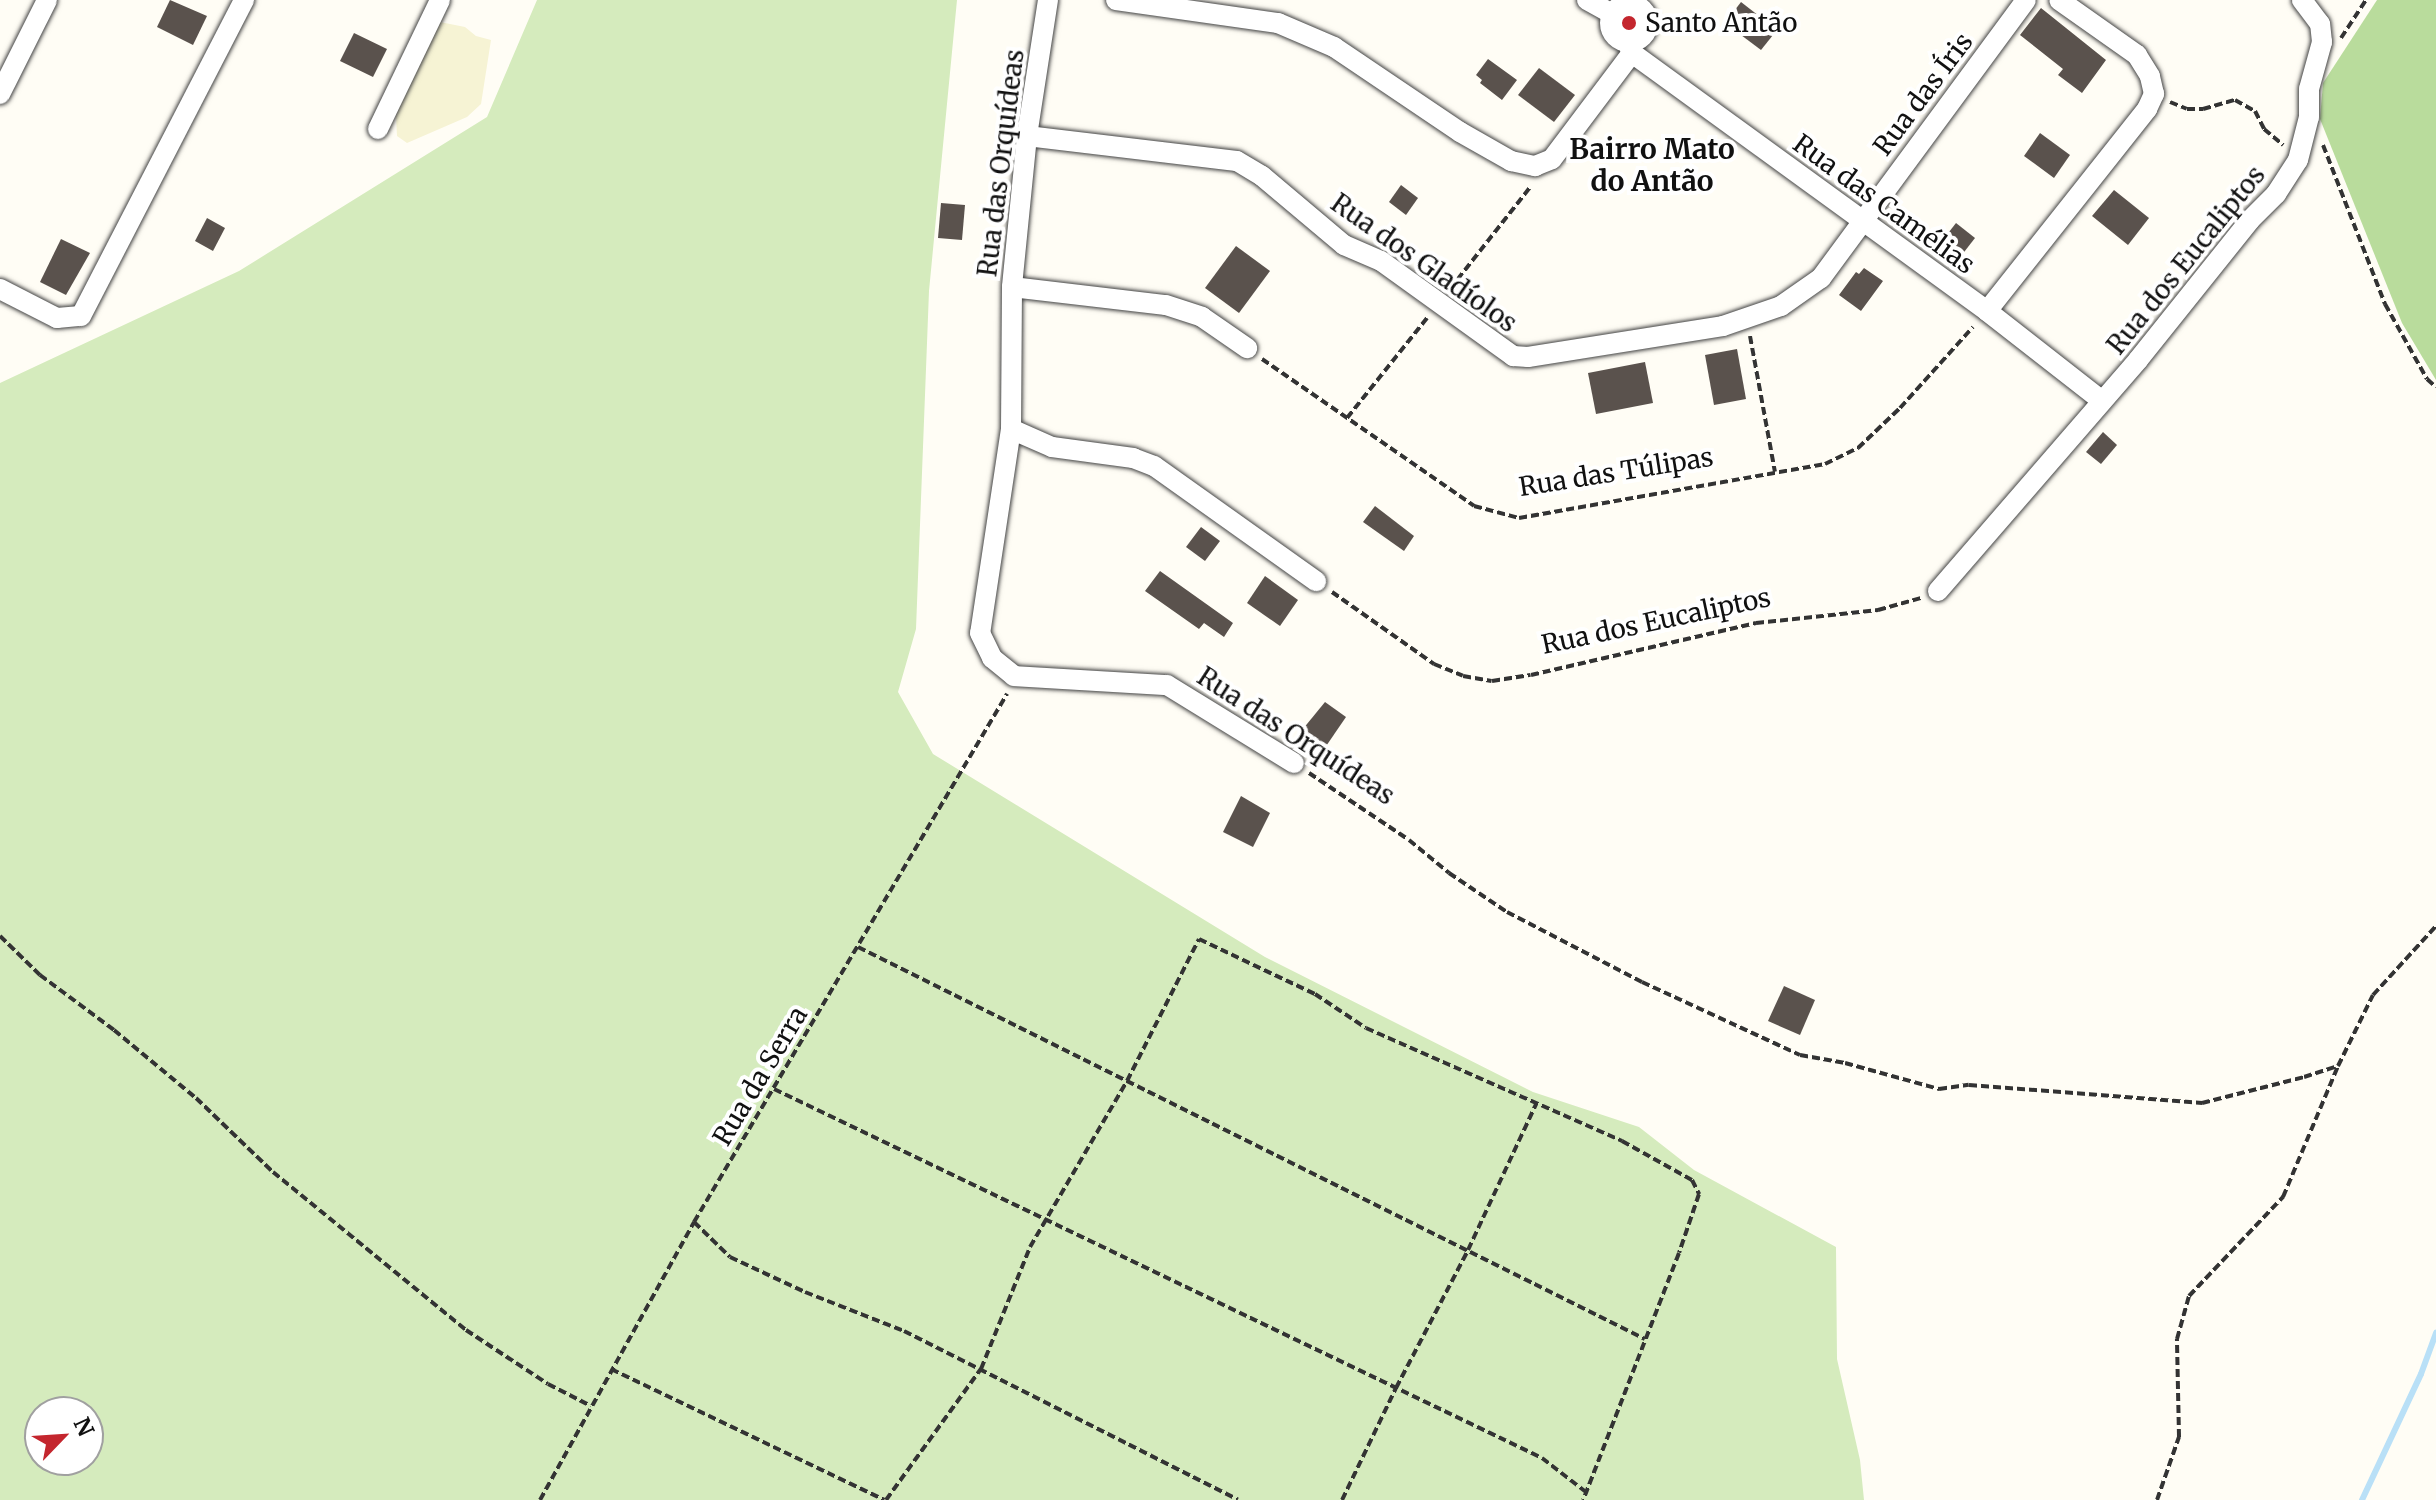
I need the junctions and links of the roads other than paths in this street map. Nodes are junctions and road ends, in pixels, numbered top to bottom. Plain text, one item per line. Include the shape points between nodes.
1 (47, 0) edge
2 (244, 0) edge
3 (440, 0) edge
4 (1048, 0) edge
5 (1116, 0) edge
6 (1587, 0) edge
7 (2026, 0) edge
8 (2059, 0) edge
9 (2302, 0) edge
10 (1651, 5) edge
11 (1612, 14) junction
12 (1630, 47) junction
13 (0, 94) edge
14 (378, 129) dead end
15 (1027, 136) junction
16 (1861, 220) junction
17 (1012, 287) junction
18 (0, 289) edge
19 (1987, 311) junction
20 (1247, 348) road end
21 (2102, 401) junction
22 (1011, 429) junction
23 (1316, 581) road end
24 (1938, 591) road end
25 (1294, 763) road end

1 - 13 street
2 - 18 street via 81,316 57,318
3 - 14 street
4 - 15 street, Rua das Orquídeas
5 - 12 street via 1278,23 1334,47 1511,161 1535,166 1552,159
6 - 11 street
7 - 16 street, Rua das Íris
8 - 19 street via 2137,55 2154,94
9 - 21 street, Rua dos Eucaliptos via 2320,24 2322,42 2300,153 2276,194
10 - 11 street via 1621,5
10 - 12 street via 1646,32
11 - 12 street via 1610,26
12 - 16 street, Rua das Camélias
15 - 16 street, Rua dos Gladíolos via 1237,161 1344,245 1381,261 1513,356 1723,326 1781,306 1821,278
15 - 17 street, Rua das Orquídeas
16 - 19 street, Rua das Camélias
17 - 20 street via 1166,305 1202,317
17 - 22 street, Rua das Orquídeas
19 - 21 street, Rua das Camélias
21 - 24 street, Rua dos Eucaliptos
22 - 23 street via 1052,447 1133,458 1154,466
22 - 25 street, Rua das Orquídeas via 980,633 992,658 1014,676 1046,681 1085,678 1167,685

